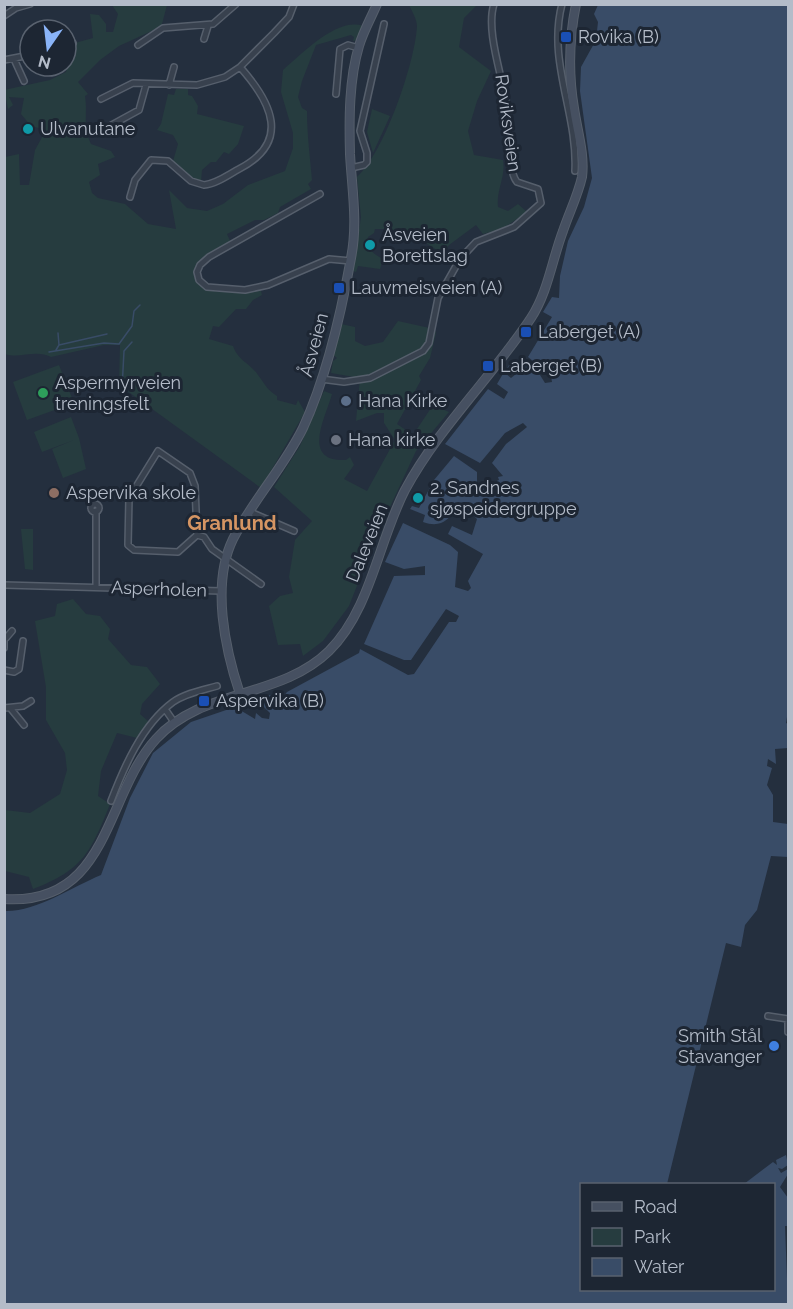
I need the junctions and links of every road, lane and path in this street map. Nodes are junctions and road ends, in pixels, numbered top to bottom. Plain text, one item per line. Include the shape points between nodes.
1 (30, 4) edge
2 (236, 4) edge
3 (294, 4) edge
4 (377, 4) edge
5 (494, 4) edge
6 (562, 4) edge
7 (576, 4) edge
8 (4, 16) edge
9 (384, 24) dead end
10 (208, 26) junction
11 (204, 39) dead end
12 (138, 45) dead end
13 (359, 48) junction
14 (557, 55) junction
15 (570, 55) junction
16 (18, 58) edge
17 (14, 59) junction
18 (4, 60) edge
19 (174, 67) dead end
20 (240, 67) junction
21 (24, 81) dead end
22 (146, 85) junction
23 (169, 85) junction
24 (336, 94) dead end
25 (101, 99) dead end
26 (98, 133) dead end
27 (351, 168) junction
28 (575, 171) dead end
29 (320, 194) dead end
30 (130, 197) dead end
31 (351, 261) junction
32 (321, 379) junction
33 (96, 511) dead end
34 (250, 512) junction
35 (294, 531) dead end
36 (197, 536) junction
37 (226, 557) junction
38 (261, 584) dead end
39 (4, 585) edge
40 (96, 587) junction
41 (221, 591) junction
42 (12, 631) dead end
43 (5, 638) edge
44 (23, 641) dead end
45 (4, 648) edge
46 (4, 670) edge
47 (217, 686) dead end
48 (240, 694) junction
49 (31, 701) dead end
50 (8, 709) edge
51 (165, 709) junction
52 (174, 722) junction
53 (24, 725) dead end
54 (111, 801) dead end
55 (4, 899) edge
56 (768, 1016) dead end
57 (788, 1019) edge
58 (789, 1032) edge

1 - 8 street
2 - 10 street
3 - 20 street via 286,21
4 - 13 main road, Åsveien
5 - 32 street, Roviksveien via 493,31 508,111 512,173 517,182 538,189 541,203 514,227 483,237 465,253 438,298 429,343 423,351 370,378 344,382
6 - 14 street
7 - 15 main road, Daleveien
9 - 27 street via 360,131 367,162
10 - 11 street
10 - 12 street via 163,28
13 - 24 street via 348,45 340,49
13 - 27 main road, Åsveien via 353,85
14 - 15 street
14 - 28 street via 574,139
15 - 48 main road, Daleveien via 582,171 538,306 415,472 345,632 327,653 300,672
16 - 17 street
17 - 18 street
17 - 21 street
19 - 23 street
20 - 23 street via 225,78 206,84
20 - 30 street via 266,102 271,133 263,154 204,185 191,181 168,161 150,160 135,180
22 - 23 street
22 - 25 street via 130,83
22 - 26 street via 139,110
27 - 31 main road, Åsveien via 355,215
29 - 31 street via 204,261 197,272 199,280 213,288 257,289 329,259
31 - 32 main road, Åsveien
32 - 34 main road, Åsveien via 298,437
33 - 40 street, Asperholen
34 - 35 street
34 - 37 main road, Åsveien
36 - 36 street, Asperholen via 178,552 129,547 129,498 158,451 190,473 195,486
36 - 37 street via 204,537 212,549
37 - 38 street
37 - 41 main road, Åsveien
39 - 40 street, Asperholen
40 - 41 street, Asperholen
41 - 48 main road, Åsveien
42 - 43 street
43 - 45 street
44 - 46 street via 19,669
47 - 51 street via 194,692
48 - 52 main road, Daleveien
49 - 50 street
50 - 53 street
51 - 52 street
51 - 54 street via 137,746
52 - 55 main road, Daleveien via 148,748 100,847 85,867 48,893 20,900
56 - 57 street
57 - 58 street

